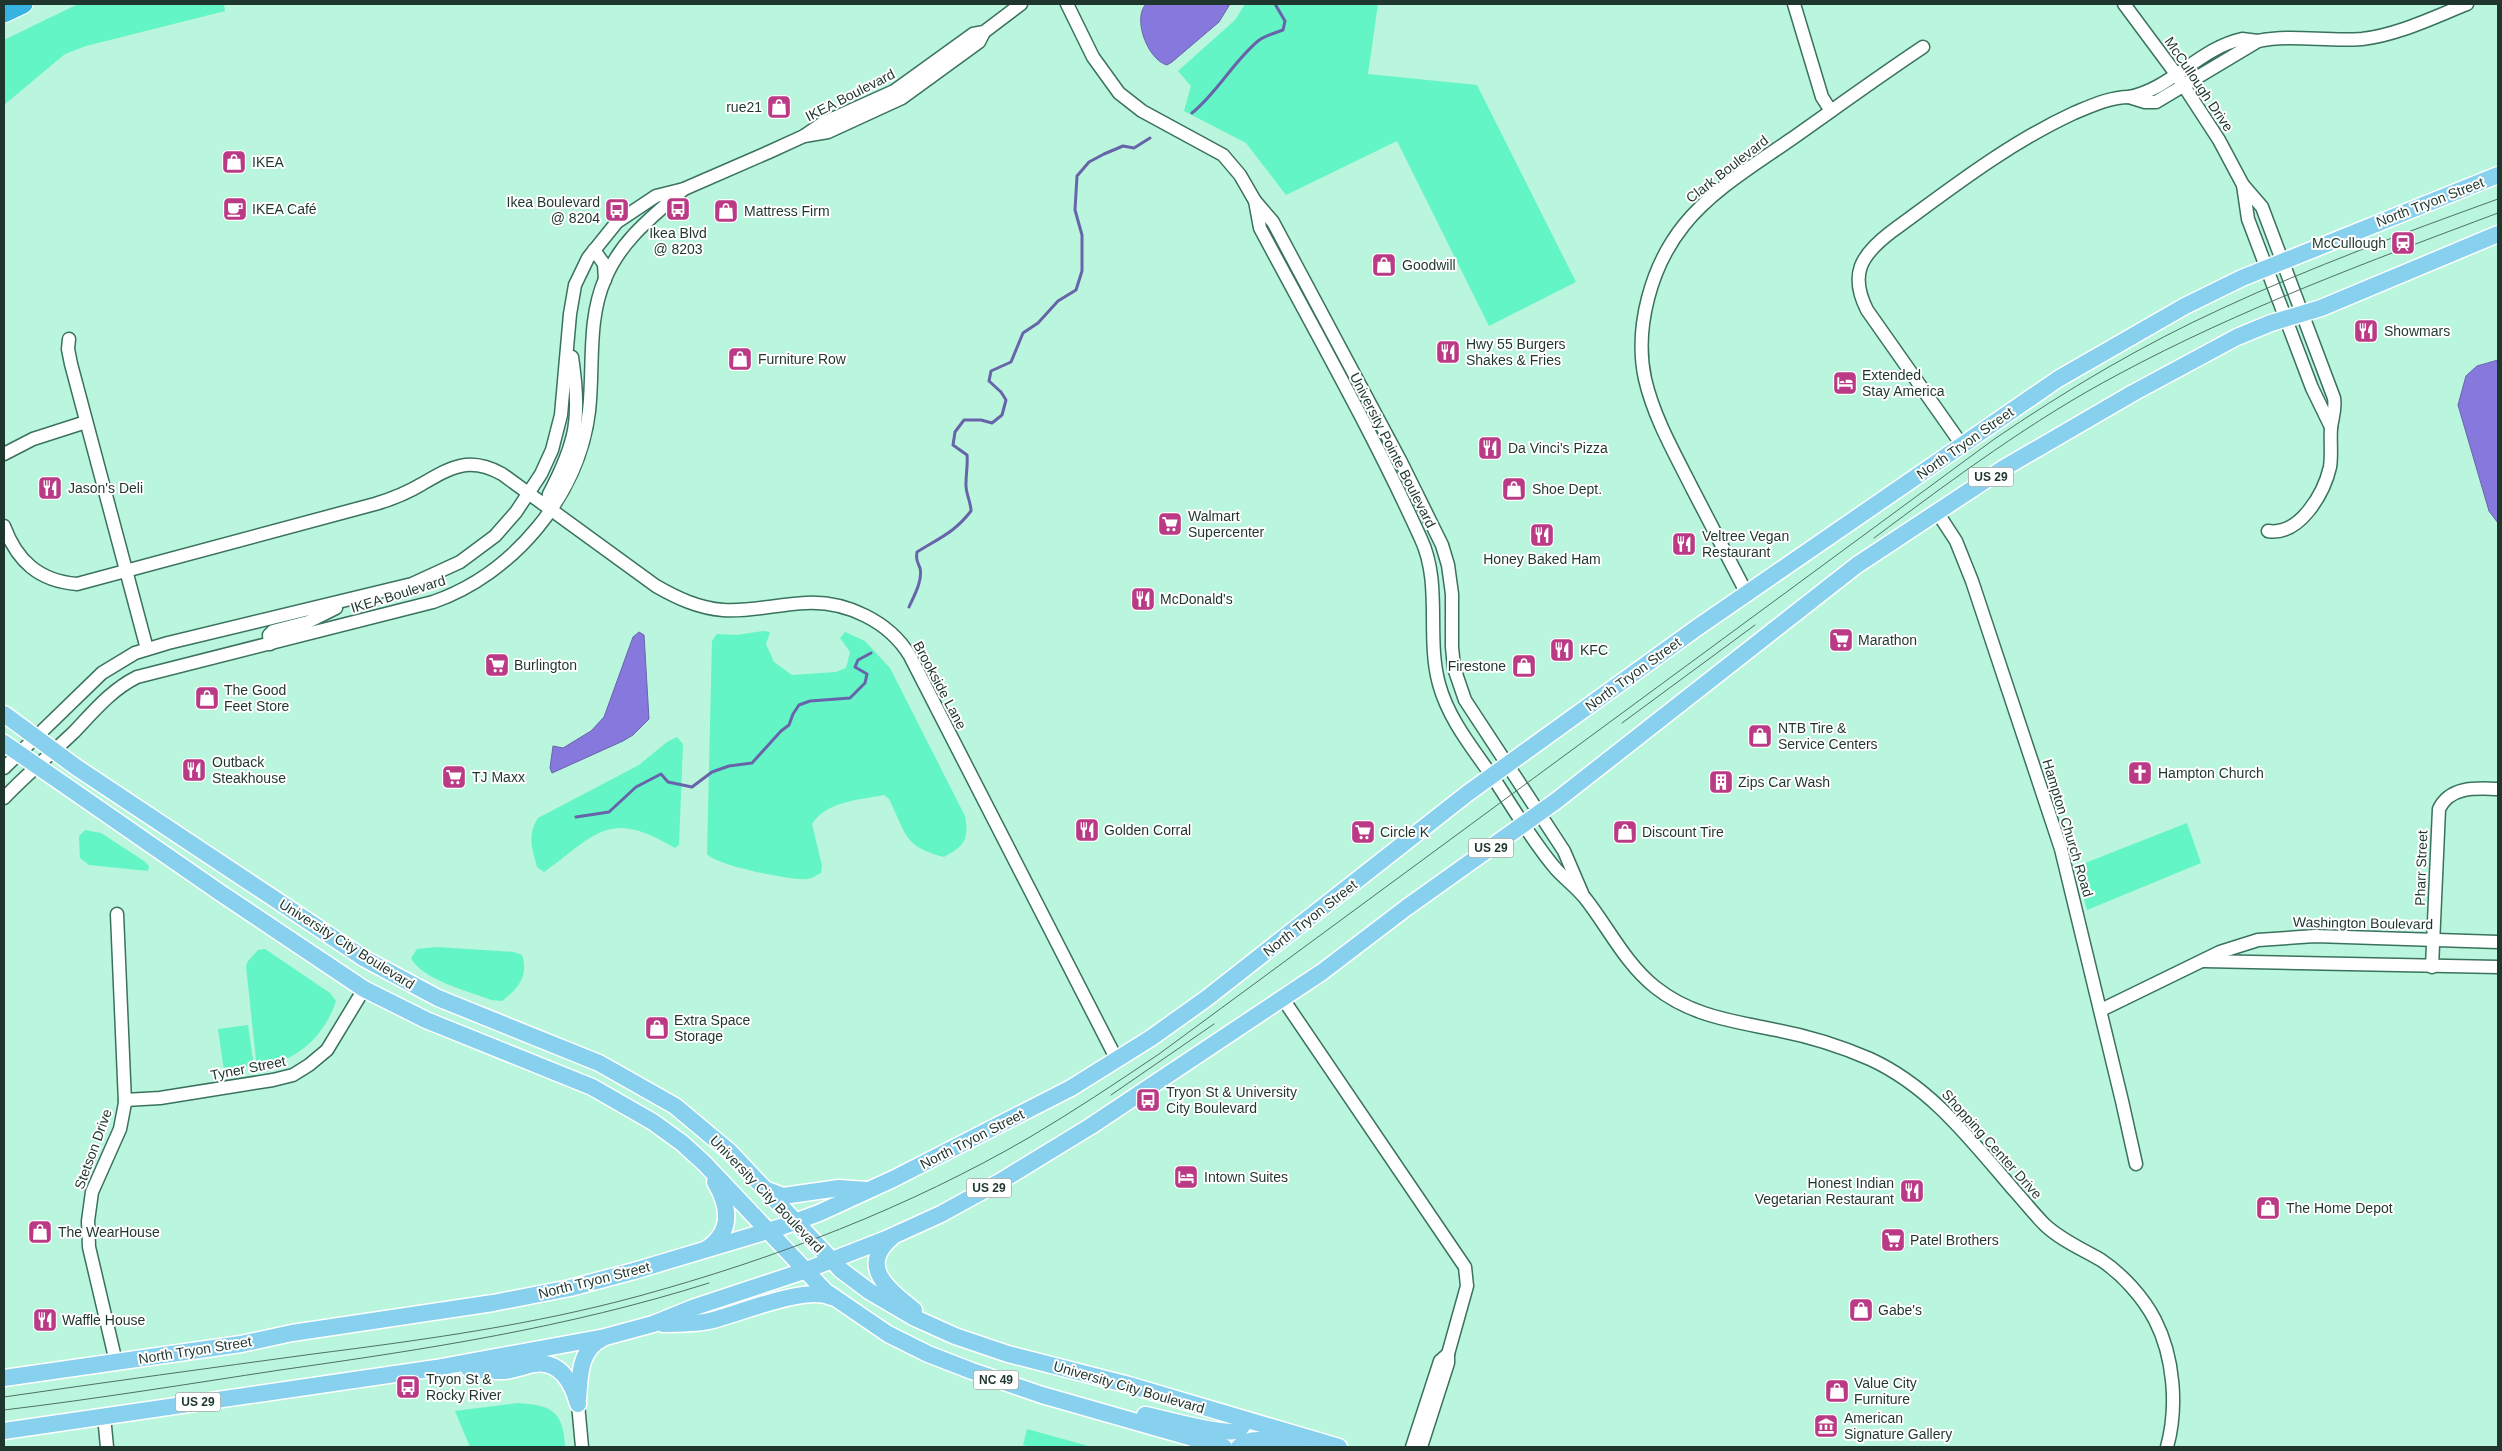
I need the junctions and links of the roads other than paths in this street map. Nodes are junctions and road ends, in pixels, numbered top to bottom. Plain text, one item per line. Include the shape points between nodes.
1 (23, 4) edge
2 (1021, 4) edge
3 (1067, 4) edge
4 (1794, 4) edge
5 (2124, 4) edge
6 (2467, 4) edge
7 (4, 13) edge
8 (2258, 41) junction
9 (1923, 47) dead end
10 (2176, 74) junction
11 (2185, 86) junction
12 (2129, 97) junction
13 (1831, 111) junction
14 (2498, 175) edge
15 (2243, 184) junction
16 (684, 189) junction
17 (1255, 200) junction
18 (2498, 234) edge
19 (594, 250) junction
20 (2275, 265) junction
21 (605, 280) junction
22 (2302, 314) junction
23 (2284, 319) junction
24 (568, 338) junction
25 (69, 339) dead end
26 (86, 422) junction
27 (2331, 427) junction
28 (1962, 445) junction
29 (4, 454) edge
30 (529, 493) junction
31 (550, 510) junction
32 (1937, 512) junction
33 (4, 526) edge
34 (2268, 531) dead end
35 (126, 570) junction
36 (1747, 594) junction
37 (349, 601) junction
38 (270, 644) junction
39 (147, 649) junction
40 (4, 714) edge
41 (35, 737) junction
42 (4, 743) edge
43 (54, 751) junction
44 (18, 754) junction
45 (1508, 766) junction
46 (36, 767) junction
47 (4, 768) edge
48 (1492, 777) junction
49 (2498, 789) edge
50 (1524, 791) joint
51 (4, 798) edge
52 (1509, 802) joint
53 (1539, 814) junction
54 (1523, 825) junction
55 (1582, 895) junction
56 (117, 914) dead end
57 (2433, 940) junction
58 (2498, 942) edge
59 (2202, 961) junction
60 (2432, 967) junction
61 (2498, 967) edge
62 (364, 989) junction
63 (1282, 999) junction
64 (2100, 1010) junction
65 (1118, 1060) junction
66 (125, 1100) junction
67 (704, 1163) junction
68 (2136, 1164) dead end
69 (876, 1186) junction
70 (765, 1189) junction
71 (794, 1222) junction
72 (767, 1231) junction
73 (895, 1235) junction
74 (705, 1250) junction
75 (831, 1260) junction
76 (804, 1271) junction
77 (835, 1299) junction
78 (653, 1324) junction
79 (940, 1330) junction
80 (605, 1337) junction
81 (1448, 1354) junction
82 (116, 1362) junction
83 (436, 1368) junction
84 (4, 1378) edge
85 (578, 1404) junction
86 (104, 1416) junction
87 (1115, 1416) junction
88 (1246, 1420) junction
89 (4, 1431) edge
90 (107, 1447) edge
91 (582, 1447) edge
92 (1224, 1447) edge
93 (1239, 1447) edge
94 (1298, 1447) edge
95 (1339, 1447) edge
96 (1412, 1447) edge
97 (1421, 1447) edge
98 (2167, 1447) edge

1 - 7 highway
2 - 16 street, IKEA Boulevard via 984,32 980,42 902,98 828,132 804,136
3 - 17 street, University Pointe Boulevard via 1097,62 1119,93 1142,111 1222,156 1240,175
4 - 13 street via 1822,97
5 - 10 street, McCullough Drive
6 - 8 street via 2372,38
8 - 10 street via 2226,44
8 - 11 street
9 - 13 street, Clark Boulevard
10 - 11 street, McCullough Drive
10 - 12 street via 2149,90
11 - 12 street via 2153,103
11 - 15 street, McCullough Drive
12 - 28 street via 2081,110 2018,143 1878,242 1863,260 1858,280 1867,310
13 - 36 street, Clark Boulevard via 1726,186 1691,217 1664,257 1646,310 1643,358 1645,379 1654,407
14 - 20 main road, North Tryon Street
15 - 20 street, McCullough Drive via 2248,219
15 - 20 street, McCullough Drive via 2265,215
16 - 19 street, IKEA Boulevard via 656,196 629,212
16 - 21 street, IKEA Boulevard via 637,230 619,253
17 - 45 street, University Pointe Boulevard via 1273,222 1294,260 1442,545 1452,594 1452,647 1456,678 1472,714
17 - 48 street, University Pointe Boulevard via 1260,228 1386,464 1423,543 1430,571 1435,666 1440,688 1457,724
18 - 22 main road, US 29
19 - 21 street via 604,264
19 - 24 street, IKEA Boulevard via 583,266 573,293
20 - 22 street, McCullough Drive via 2291,287
20 - 23 street, McCullough Drive via 2276,292
20 - 28 main road, North Tryon Street via 2185,306 2140,331 2029,398
21 - 31 street, IKEA Boulevard via 596,311 589,414 572,470
22 - 23 main road, US 29
22 - 27 street, McCullough Drive via 2334,398 2335,414
23 - 27 street, McCullough Drive
23 - 32 main road, US 29 via 2236,337 2149,384 2004,468
24 - 30 street, IKEA Boulevard via 559,427 546,464
24 - 31 street via 577,418 570,448 548,498
25 - 26 street via 69,355
26 - 29 street via 33,439
26 - 35 street
27 - 34 street, McCullough Drive via 2329,468 2312,504 2294,524
28 - 36 main road, North Tryon Street
30 - 31 street, Brookside Lane
30 - 35 street, Brookside Lane via 490,468 476,464 459,465 382,502
30 - 37 street, IKEA Boulevard via 504,527 460,562 422,581
31 - 38 street, IKEA Boulevard via 536,530 509,557 474,583 448,597 401,612
31 - 65 street, Brookside Lane via 656,586 681,600 724,610 806,603 835,606 866,616 896,637 906,649
32 - 53 main road, US 29 via 1857,565
32 - 64 street, Hampton Church Road via 1956,541 1968,570 2041,784 2068,875
33 - 35 street, Brookside Lane via 21,558 50,579 77,584
35 - 39 street
36 - 45 main road, North Tryon Street
37 - 38 street via 308,622 273,631 269,635
37 - 39 street, IKEA Boulevard
38 - 43 street, IKEA Boulevard via 131,680 105,698
39 - 41 street, IKEA Boulevard via 102,673
40 - 41 main road, University City Boulevard
41 - 43 main road, University City Boulevard
41 - 44 street, IKEA Boulevard
42 - 44 main road, University City Boulevard
43 - 46 street, IKEA Boulevard
43 - 70 main road, University City Boulevard via 386,971 456,1006 576,1052 653,1091 711,1134
44 - 46 main road, University City Boulevard
44 - 47 street, IKEA Boulevard
45 - 48 main road, North Tryon Street
45 - 50 street, University Pointe Boulevard
46 - 51 street, IKEA Boulevard
46 - 62 main road, University City Boulevard
48 - 52 street, University Pointe Boulevard
48 - 65 main road, North Tryon Street via 1207,998
49 - 57 street, Pharr Street via 2458,791 2443,801 2438,813
50 - 53 street, Shopping Center Drive
52 - 54 street, Shopping Center Drive
53 - 54 main road, US 29
53 - 55 street, Shopping Center Drive via 1571,864
54 - 55 street, Shopping Center Drive via 1555,868
54 - 63 main road, US 29
55 - 98 street, Shopping Center Drive via 1640,973 1678,1002 1726,1021 1796,1034 1850,1051 1912,1082 1950,1116 2044,1224 2099,1259 2125,1281 2152,1315 2164,1343 2171,1376 2173,1411
56 - 66 street, Stetson Drive
57 - 58 street, Washington Boulevard
57 - 59 street, Washington Boulevard via 2294,936 2241,944
57 - 60 street, Pharr Street
59 - 60 street, Washington Boulevard
59 - 64 street, Washington Boulevard
60 - 61 street, Washington Boulevard
62 - 66 street, Tyner Street via 327,1050 299,1072 244,1086
62 - 67 main road, University City Boulevard via 426,1020 569,1077 623,1103 665,1130
63 - 73 main road, US 29 via 1002,1181
63 - 81 street via 1465,1267 1467,1286
64 - 68 street, Hampton Church Road
65 - 69 main road, North Tryon Street via 1016,1118
66 - 82 street, Stetson Drive via 120,1129 92,1192 88,1221 89,1247
67 - 72 main road, University City Boulevard
67 - 74 main road via 721,1193 727,1213 721,1236
69 - 70 main road via 783,1196
69 - 71 main road, North Tryon Street
70 - 71 main road, University City Boulevard
71 - 72 main road, North Tryon Street
71 - 75 main road, University City Boulevard / NC 49
72 - 74 main road, North Tryon Street
72 - 76 main road, University City Boulevard
73 - 75 main road, US 29
73 - 79 main road via 878,1256 878,1275
74 - 82 main road, North Tryon Street via 570,1288 493,1303
75 - 76 main road
75 - 79 main road, University City Boulevard / NC 49 via 852,1280
76 - 77 main road, University City Boulevard / NC 49
76 - 78 main road
77 - 78 main road, NC 49 via 824,1294 802,1294 706,1322
77 - 87 main road, University City Boulevard / NC 49 via 888,1334 950,1363
78 - 80 main road
79 - 88 main road, University City Boulevard / NC 49 via 1008,1354
80 - 83 main road
80 - 85 main road via 585,1355
81 - 96 street via 1440,1361
81 - 97 street via 1448,1363
82 - 84 main road, North Tryon Street
83 - 85 main road via 504,1371 536,1364 549,1365 570,1381
83 - 86 main road, US 29
85 - 91 street
86 - 89 main road, US 29
86 - 90 street
87 - 88 main road via 1145,1414 1231,1432 1239,1430
87 - 92 main road, University City Boulevard / NC 49
88 - 95 main road, University City Boulevard / NC 49
93 - 94 main road via 1245,1441 1255,1440

